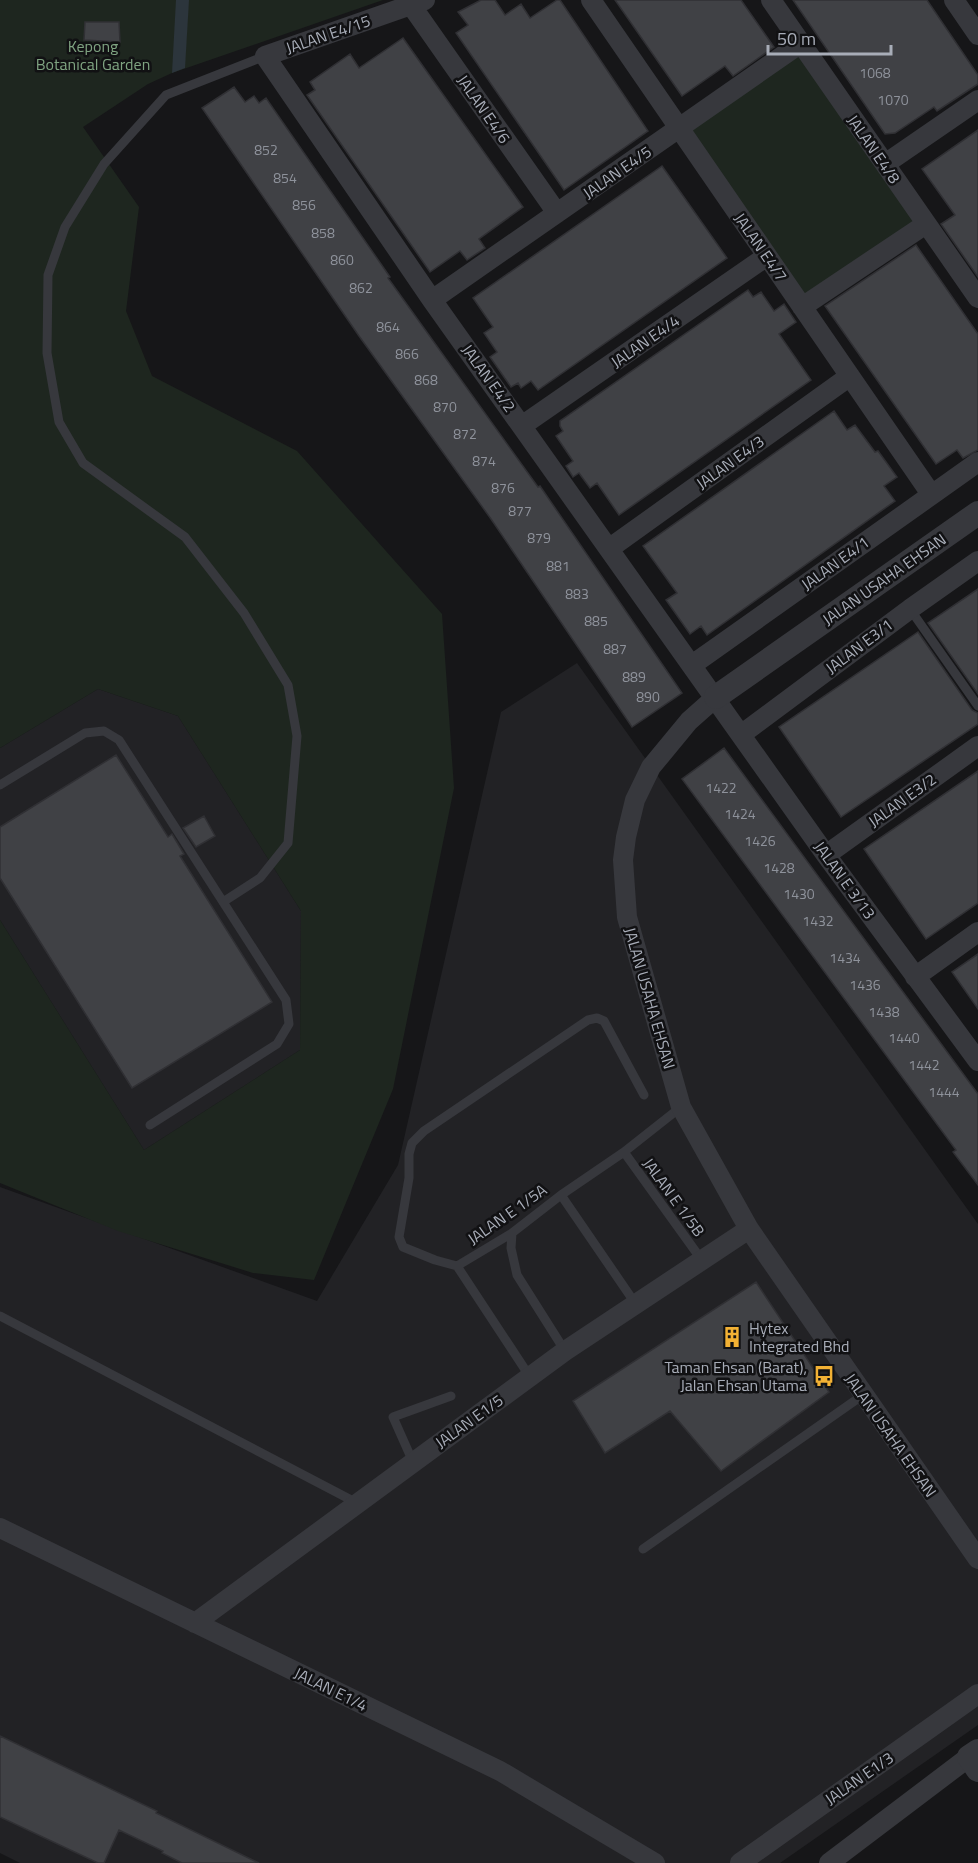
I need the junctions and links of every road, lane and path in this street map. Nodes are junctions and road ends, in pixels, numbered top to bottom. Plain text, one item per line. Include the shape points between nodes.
1 (591, 0) edge
2 (771, 0) edge
3 (954, 0) edge
4 (418, 2) edge
5 (978, 35) edge
6 (801, 43) junction
7 (265, 56) junction
8 (978, 100) edge
9 (679, 128) junction
10 (885, 164) junction
11 (557, 213) junction
12 (926, 224) junction
13 (767, 256) junction
14 (975, 289) edge
15 (432, 300) junction
16 (802, 307) junction
17 (850, 376) junction
18 (523, 425) junction
19 (978, 462) edge
20 (931, 494) junction
21 (978, 513) edge
22 (610, 548) junction
23 (978, 561) edge
24 (910, 609) junction
25 (692, 665) junction
26 (716, 697) junction
27 (978, 706) edge
28 (742, 734) junction
29 (978, 746) edge
30 (0, 785) edge
31 (826, 855) junction
32 (223, 902) junction
33 (978, 932) edge
34 (915, 977) junction
35 (978, 1061) edge
36 (644, 1095) dead end
37 (681, 1107) junction
38 (150, 1125) dead end
39 (624, 1152) junction
40 (561, 1195) junction
41 (749, 1228) junction
42 (512, 1233) junction
43 (701, 1259) junction
44 (457, 1266) junction
45 (635, 1304) junction
46 (0, 1316) edge
47 (565, 1351) junction
48 (530, 1377) junction
49 (863, 1395) junction
50 (451, 1396) dead end
51 (413, 1461) junction
52 (357, 1503) junction
53 (0, 1528) edge
54 (643, 1549) dead end
55 (978, 1559) edge
56 (195, 1623) junction
57 (978, 1694) edge
58 (975, 1759) edge
59 (655, 1863) edge
60 (740, 1863) edge
61 (829, 1863) edge

1 - 9 street, JALAN E4/7
2 - 6 street, JALAN E4/8
3 - 5 street
4 - 7 street, JALAN E4/15
4 - 11 street, JALAN E4/6
6 - 9 street, JALAN E4/5
6 - 10 street, JALAN E4/8
7 - 15 street, JALAN E4/2
7 - 32 lane via 166,95 105,164 65,227 48,275 47,353 59,422 77,453 83,463 185,537 244,613 288,685 297,736 288,843 260,878
8 - 10 street
9 - 11 street, JALAN E4/5
9 - 13 street, JALAN E4/7
10 - 12 street, JALAN E4/8
11 - 15 street, JALAN E4/5
12 - 14 street, JALAN E4/8
12 - 16 street
13 - 16 street, JALAN E4/7
13 - 18 street, JALAN E4/4
15 - 18 street, JALAN E4/2
16 - 17 street, JALAN E4/7
17 - 20 street, JALAN E4/7
17 - 22 street, JALAN E4/3
18 - 22 street, JALAN E4/2
19 - 20 street, JALAN E4/1
20 - 25 street, JALAN E4/1
21 - 26 street, JALAN USAHA EHSAN
22 - 25 street, JALAN E4/2
23 - 24 street, JALAN E3/1
24 - 27 lane
24 - 28 street, JALAN E3/1
25 - 26 street, JALAN E4/2
26 - 28 street, JALAN E 3/13
26 - 37 street, JALAN USAHA EHSAN via 689,721 651,767 635,800 623,860 627,917
28 - 31 street, JALAN E 3/13
29 - 31 street, JALAN E3/2
30 - 32 lane via 85,733 104,731 119,740
31 - 34 street, JALAN E 3/13
32 - 38 lane via 286,1000 289,1024 277,1044
33 - 34 street
34 - 35 street, JALAN E 3/13
36 - 44 lane via 604,1022 597,1018 588,1020 424,1131 412,1143 409,1154 399,1237 403,1247
37 - 39 lane, JALAN E 1/5A
37 - 41 street, JALAN USAHA EHSAN
39 - 40 lane, JALAN E 1/5A
39 - 43 lane, JALAN E 1/5B
40 - 42 lane, JALAN E 1/5A
40 - 45 lane
41 - 43 street, JALAN E1/5
41 - 49 street, JALAN USAHA EHSAN
42 - 44 lane, JALAN E 1/5A
42 - 47 lane via 517,1275
43 - 45 street, JALAN E1/5
44 - 48 lane
45 - 47 street, JALAN E1/5
46 - 52 lane
47 - 48 street, JALAN E1/5
48 - 51 street, JALAN E1/5
49 - 54 lane
49 - 55 street, JALAN USAHA EHSAN
50 - 51 lane via 393,1417
51 - 52 street, JALAN E1/5
52 - 56 street, JALAN E1/5
53 - 56 street, JALAN E1/4
56 - 59 street, JALAN E1/4 via 500,1771
57 - 60 street, JALAN E1/3
58 - 61 street

